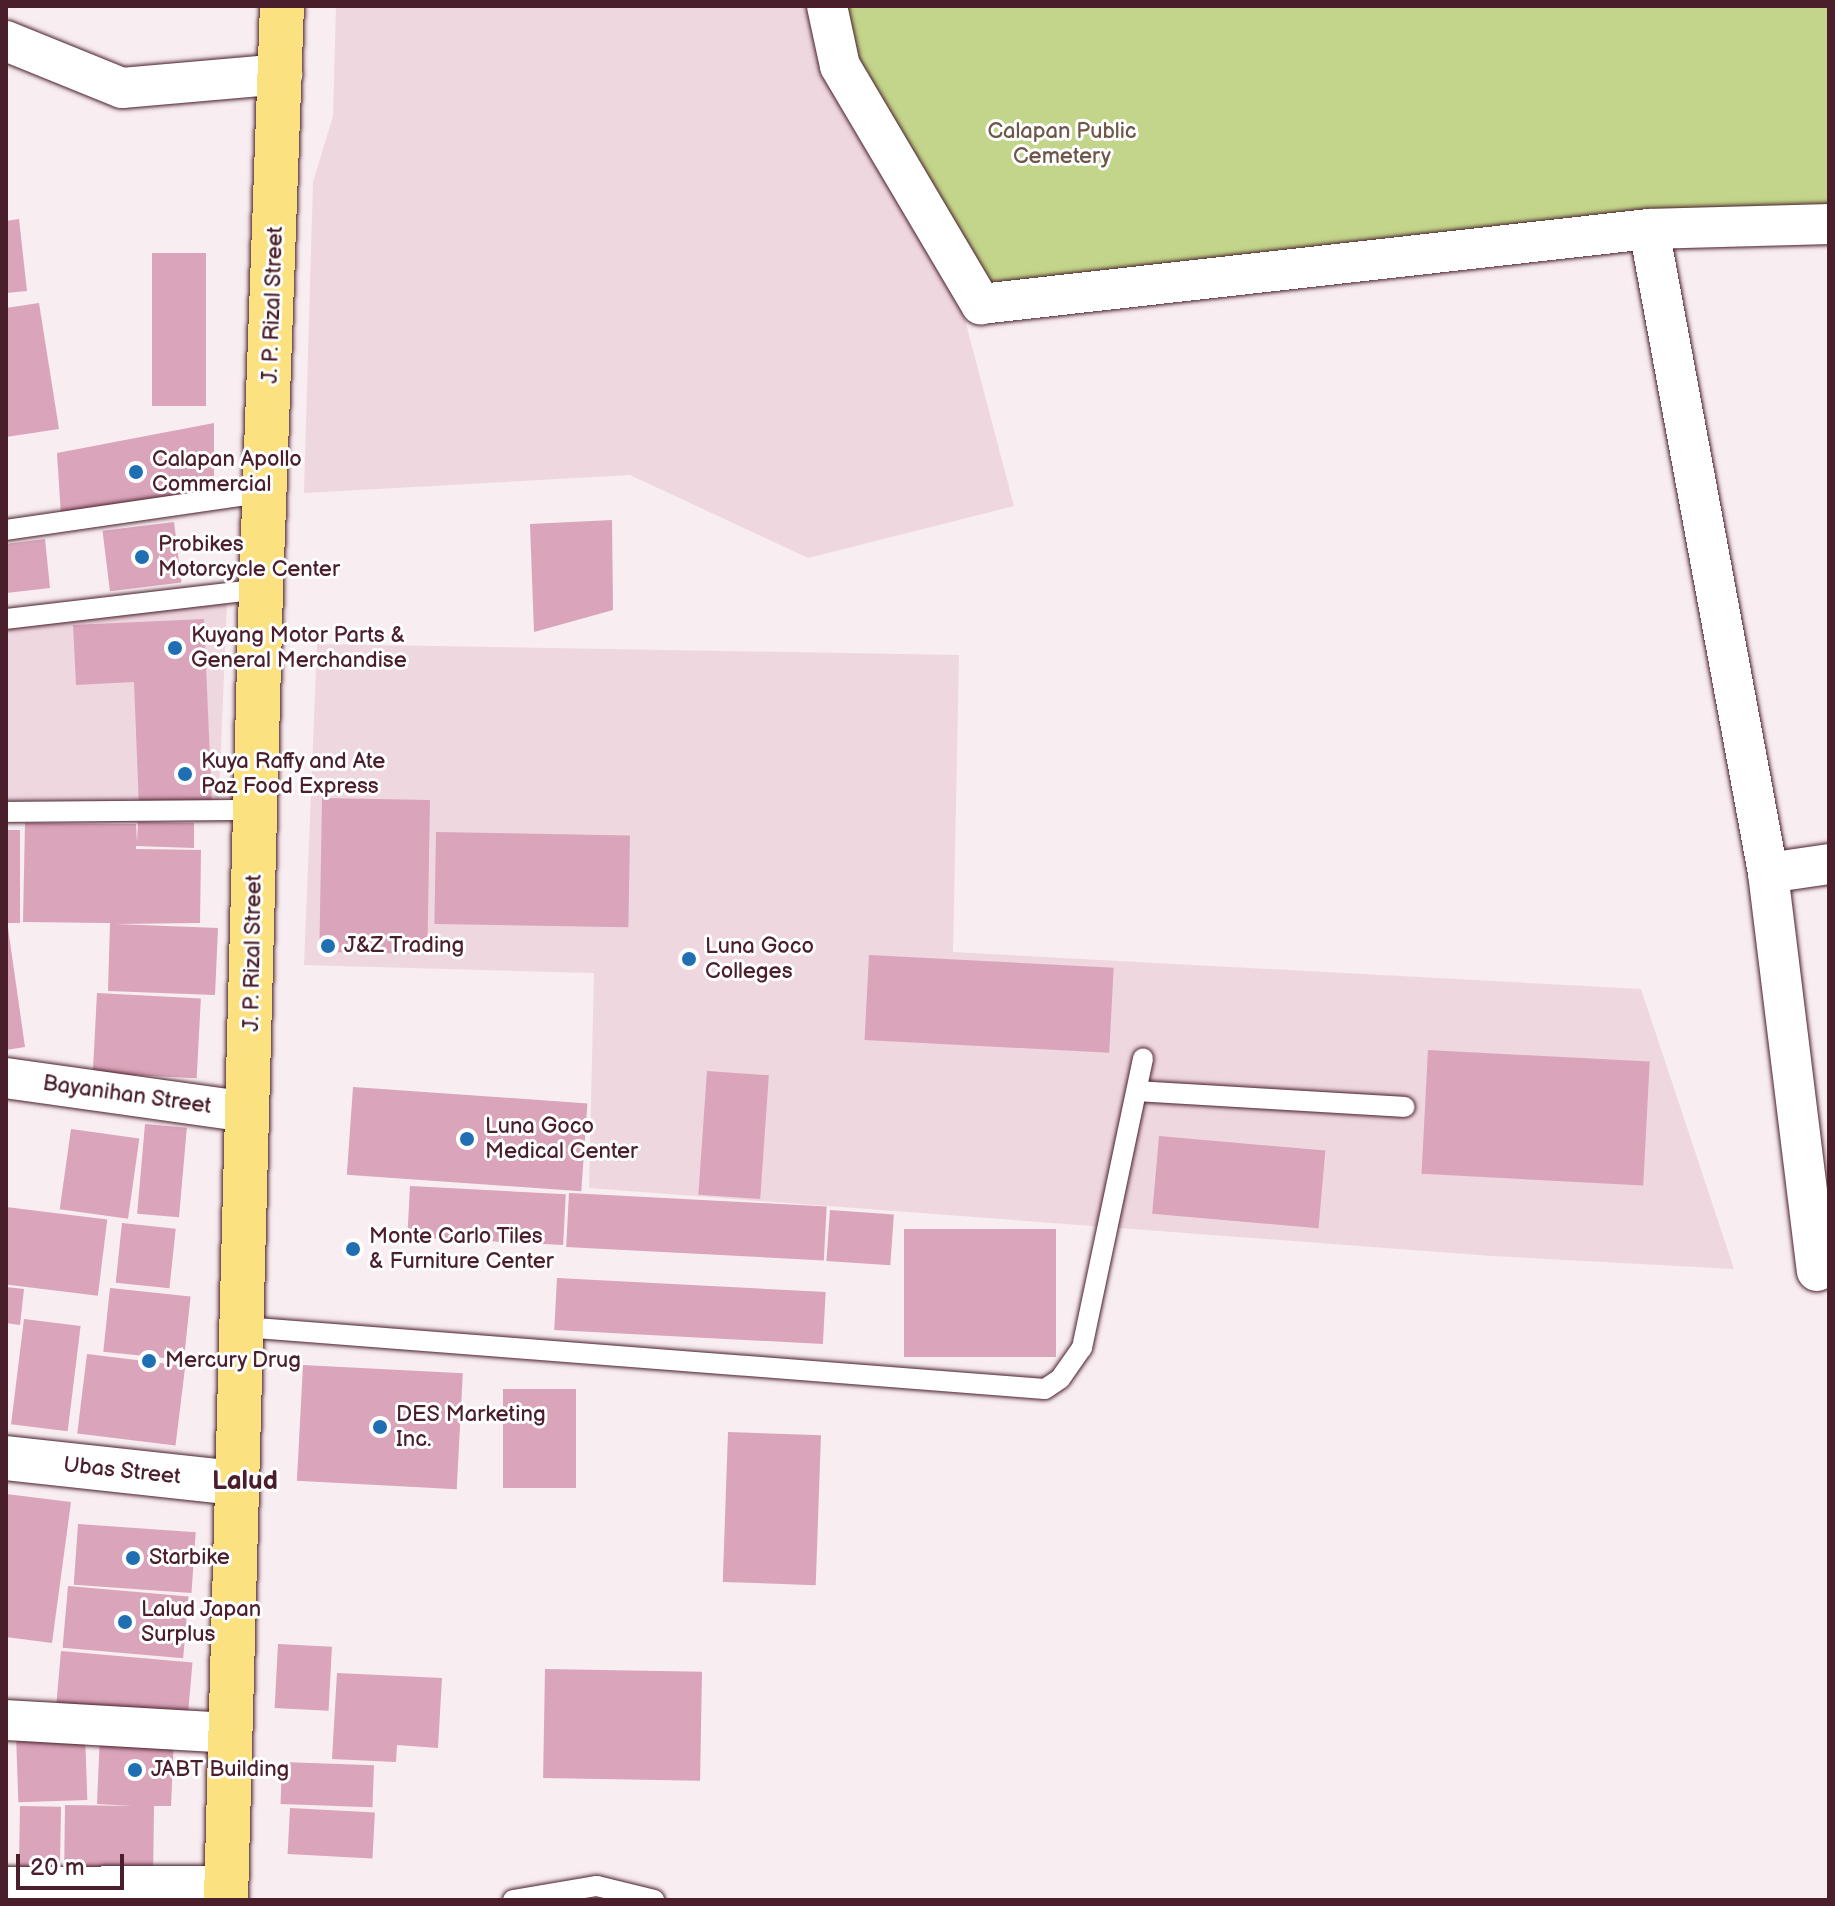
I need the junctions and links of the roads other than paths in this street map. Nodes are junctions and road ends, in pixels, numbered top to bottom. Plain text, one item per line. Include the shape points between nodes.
1 (282, 6) edge
2 (827, 6) edge
3 (6, 41) edge
4 (282, 74) junction
5 (1829, 224) edge
6 (1649, 229) junction
7 (265, 492) junction
8 (6, 530) edge
9 (261, 589) junction
10 (6, 619) edge
11 (256, 810) junction
12 (6, 812) edge
13 (1829, 864) edge
14 (1768, 873) junction
15 (1143, 1058) dead end
16 (6, 1078) edge
17 (1137, 1091) junction
18 (1405, 1107) dead end
19 (249, 1112) junction
20 (1817, 1271) dead end
21 (243, 1327) junction
22 (6, 1458) edge
23 (238, 1483) junction
24 (6, 1720) edge
25 (231, 1733) junction
26 (6, 1887) edge
27 (226, 1893) edge
28 (513, 1900) edge
29 (654, 1900) edge

1 - 4 highway, J. P. Rizal Street
2 - 6 street via 840,66 981,304
3 - 4 street via 122,88
4 - 7 highway, J. P. Rizal Street
5 - 6 street
6 - 14 street
7 - 8 lane
7 - 9 highway, J. P. Rizal Street
9 - 10 lane
9 - 11 highway, J. P. Rizal Street
11 - 12 lane
11 - 19 highway, J. P. Rizal Street
13 - 14 street
14 - 20 street
15 - 17 lane
16 - 19 street, Bayanihan Street
17 - 18 lane
17 - 21 lane via 1082,1348 1060,1379 1045,1389
19 - 21 highway, J. P. Rizal Street
21 - 23 highway, J. P. Rizal Street
22 - 23 street, Ubas Street
23 - 25 highway, J. P. Rizal Street
24 - 25 street
25 - 27 highway, J. P. Rizal Street
26 - 27 street
28 - 29 lane via 597,1886

